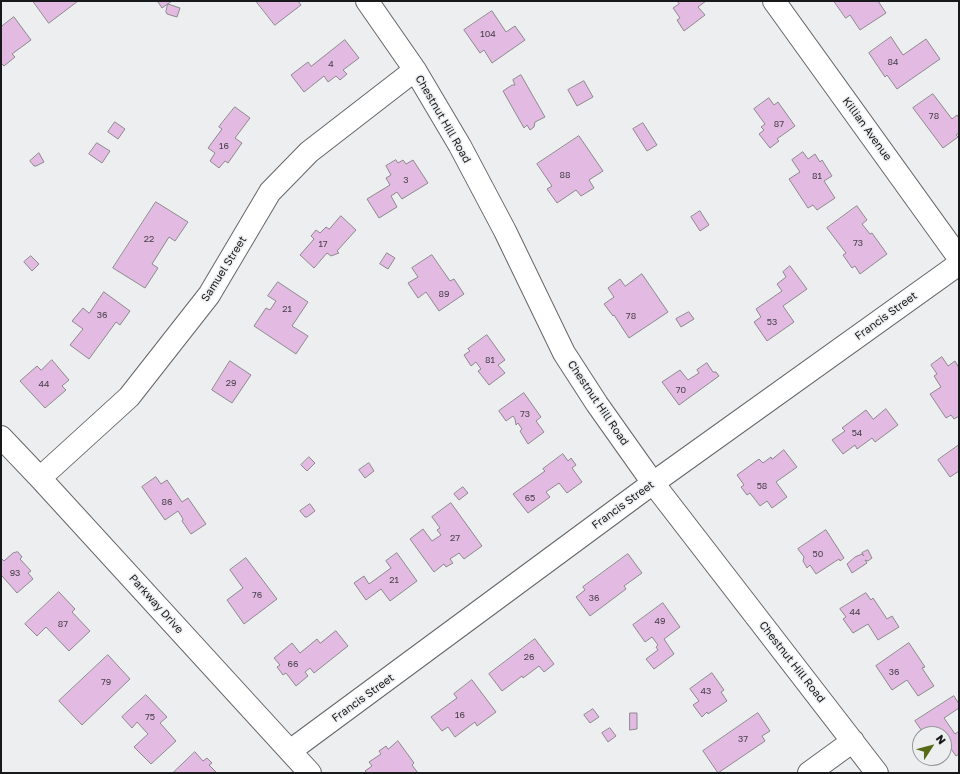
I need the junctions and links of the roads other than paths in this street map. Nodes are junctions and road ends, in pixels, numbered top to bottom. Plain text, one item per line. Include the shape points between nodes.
1 (368, 1) edge
2 (774, 1) edge
3 (415, 70) junction
4 (959, 258) edge
5 (959, 264) edge
6 (1, 437) edge
7 (40, 478) junction
8 (653, 483) junction
9 (853, 740) junction
10 (290, 751) junction
11 (310, 773) edge
12 (809, 773) edge
13 (877, 773) edge

1 - 3 street, Chestnut Hill Road
2 - 4 street, Killian Avenue
3 - 7 street, Samuel Street via 309,152 270,192 209,295 129,397
3 - 8 street, Chestnut Hill Road via 460,146 564,353
5 - 8 street, Francis Street
6 - 7 street, Parkway Drive
7 - 10 street, Parkway Drive
8 - 9 street, Chestnut Hill Road
8 - 10 street, Francis Street
9 - 12 street
9 - 13 street, Chestnut Hill Road
10 - 11 street, Parkway Drive

